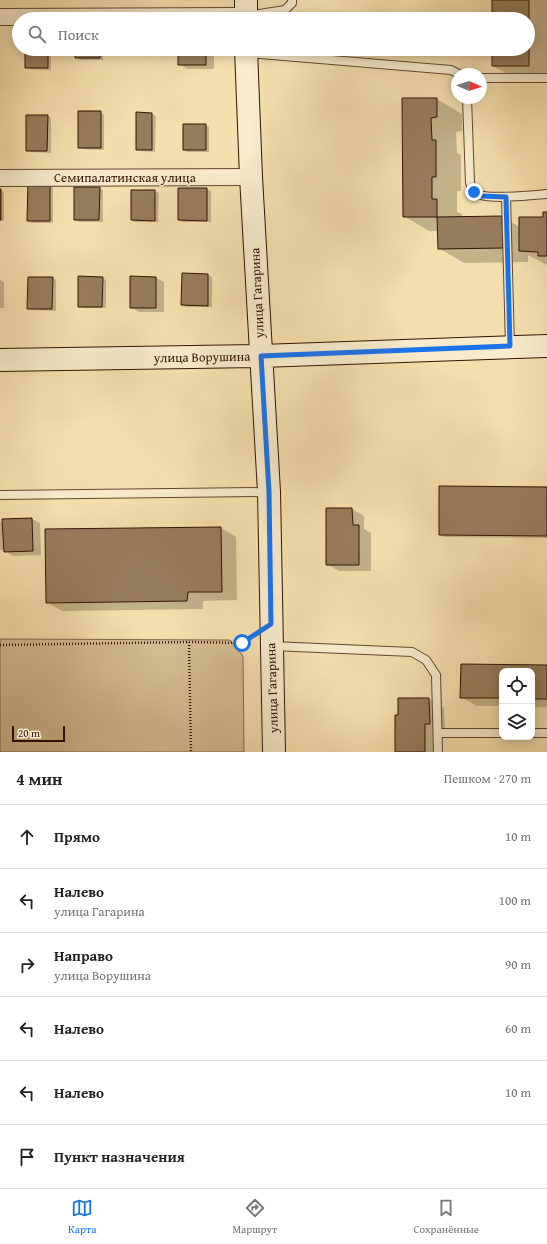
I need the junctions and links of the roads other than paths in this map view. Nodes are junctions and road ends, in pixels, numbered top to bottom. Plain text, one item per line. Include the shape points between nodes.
1 (292, 0) edge
2 (246, 12) edge
3 (0, 17) edge
4 (12, 17) edge
5 (246, 56) edge
6 (300, 56) edge
7 (451, 70) edge
8 (487, 78) edge
9 (547, 78) edge
10 (467, 104) edge
11 (251, 176) junction
12 (0, 178) edge
13 (547, 194) edge
14 (506, 197) junction
15 (510, 346) junction
16 (547, 346) edge
17 (261, 356) junction
18 (0, 360) edge
19 (269, 492) junction
20 (0, 495) edge
21 (271, 646) junction
22 (438, 733) junction
23 (499, 733) edge
24 (535, 733) edge
25 (547, 733) edge
26 (274, 752) edge
27 (438, 752) edge

1 - 2 lane via 285,10
3 - 4 street
5 - 11 street, улица Гагарина
6 - 7 lane
8 - 9 lane
10 - 14 lane via 470,183 474,192 482,196
11 - 12 street, Семипалатинская улица
11 - 17 street, улица Гагарина
13 - 14 lane
14 - 15 lane
15 - 16 street, улица Ворушина
15 - 17 street, улица Ворушина
17 - 18 street, улица Ворушина
17 - 19 street, улица Гагарина
19 - 20 lane
19 - 21 street, улица Гагарина
21 - 22 lane via 412,652 426,660 436,675
21 - 26 street, улица Гагарина
22 - 23 lane
22 - 27 lane
24 - 25 lane

